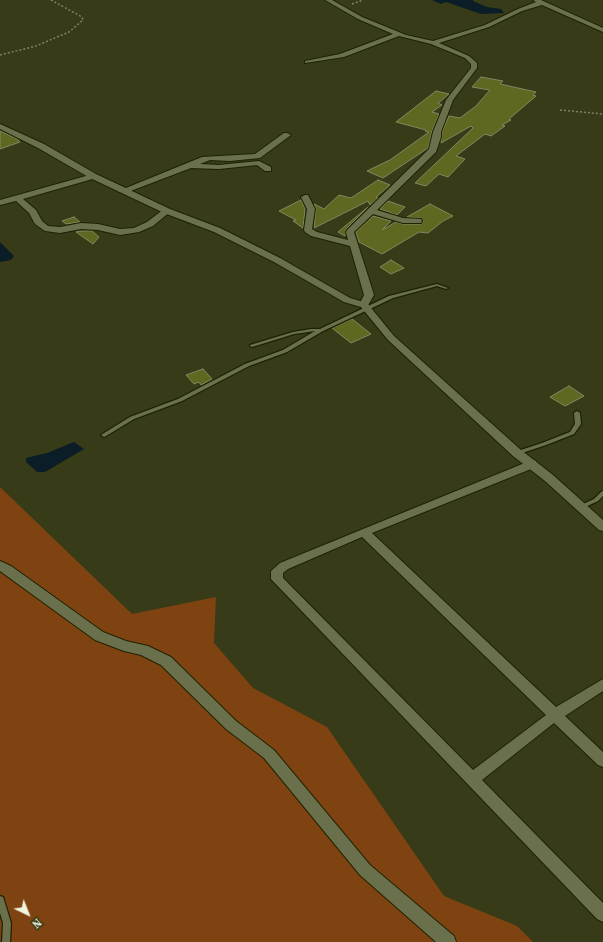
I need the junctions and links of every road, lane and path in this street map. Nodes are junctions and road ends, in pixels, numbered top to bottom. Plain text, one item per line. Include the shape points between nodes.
1 (51, 0) edge
2 (328, 0) edge
3 (538, 1) edge
4 (603, 30) edge
5 (398, 34) junction
6 (433, 43) junction
7 (0, 55) edge
8 (307, 62) dead end
9 (560, 110) dead end
10 (603, 114) edge
11 (0, 126) edge
12 (287, 135) dead end
13 (189, 166) junction
14 (268, 169) dead end
15 (93, 176) junction
16 (125, 190) junction
17 (305, 197) dead end
18 (17, 198) junction
19 (0, 203) edge
20 (371, 210) junction
21 (167, 211) junction
22 (418, 221) dead end
23 (353, 244) junction
24 (446, 288) dead end
25 (365, 307) junction
26 (321, 330) junction
27 (252, 346) dead end
28 (577, 413) dead end
29 (104, 435) dead end
30 (516, 453) junction
31 (532, 464) junction
32 (603, 493) edge
33 (581, 506) junction
34 (603, 527) edge
35 (364, 532) junction
36 (0, 565) edge
37 (603, 684) edge
38 (555, 716) junction
39 (603, 761) edge
40 (472, 779) junction
41 (0, 900) edge
42 (603, 914) edge
43 (6, 942) edge
44 (448, 942) edge

1 - 7 path via 82,17 83,20 69,32 36,46
2 - 5 street via 360,18
3 - 4 street
3 - 6 street via 487,26
5 - 6 street
5 - 8 street via 342,56
6 - 20 street via 467,57 474,63 474,68 450,100 437,132 433,150
9 - 10 path
11 - 15 street
12 - 13 street via 256,156 210,158
13 - 14 street via 219,167 260,163
13 - 16 street
15 - 16 street
15 - 18 street
16 - 21 street
17 - 23 street via 311,209 308,230 314,234
18 - 19 street
18 - 21 street via 33,212 45,228 60,230 81,226 120,232 136,230 150,224
20 - 22 street via 403,220
20 - 23 street via 351,230 349,235
21 - 25 street via 216,230 277,260 347,300
23 - 25 street via 369,294
24 - 25 lane via 437,285 419,289
25 - 26 lane
25 - 30 street via 391,338
26 - 27 lane via 293,333
26 - 29 lane via 285,351 247,365 180,400 132,418
28 - 30 lane via 578,424 572,433
30 - 31 street
31 - 33 street
31 - 35 street
32 - 33 lane via 596,500
33 - 34 street
35 - 38 street
35 - 40 street via 284,566 277,571 277,579
36 - 44 street via 99,636 143,650 166,661 231,725 269,754 365,870
37 - 38 street
38 - 39 street
38 - 40 street
40 - 42 street
41 - 43 lane via 7,923

